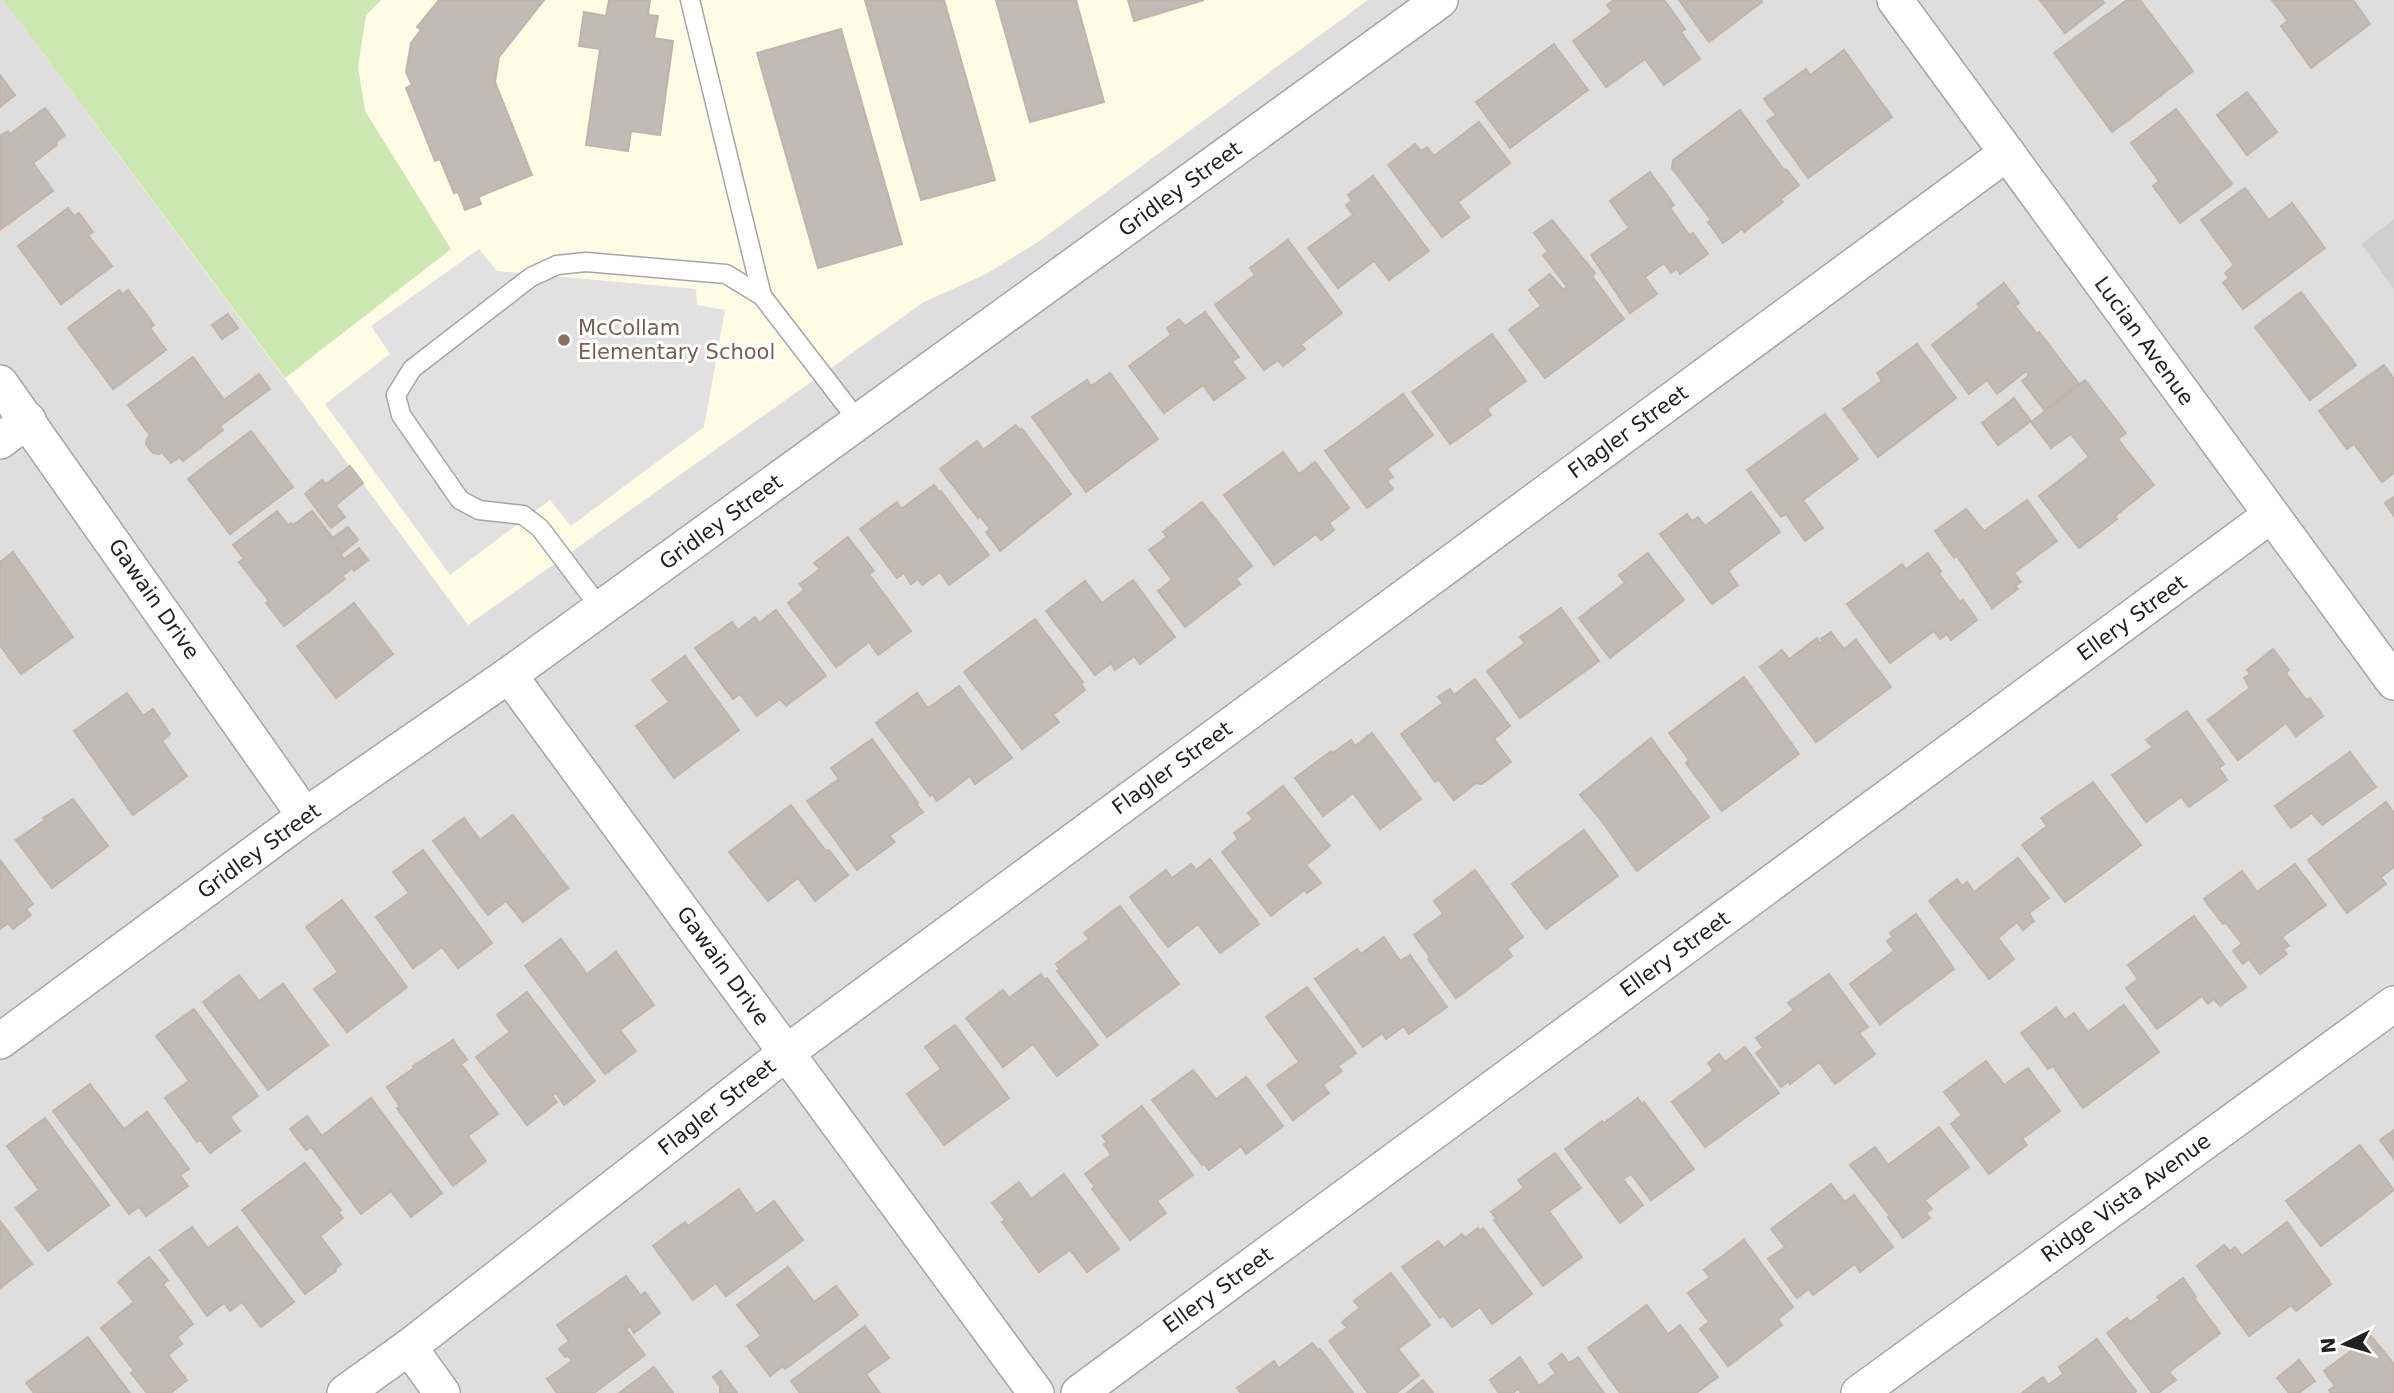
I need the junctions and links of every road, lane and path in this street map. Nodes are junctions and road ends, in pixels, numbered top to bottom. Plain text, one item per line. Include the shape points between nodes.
1 (690, 0) edge
2 (1895, 0) edge
3 (1433, 2) edge
4 (2007, 152) junction
5 (762, 296) junction
6 (0, 383) edge
7 (28, 421) junction
8 (859, 422) junction
9 (0, 441) edge
10 (2272, 515) junction
11 (601, 609) junction
12 (509, 675) junction
13 (2394, 682) edge
14 (305, 816) junction
15 (2394, 1003) edge
16 (0, 1041) edge
17 (786, 1053) junction
18 (409, 1347) junction
19 (345, 1393) edge
20 (442, 1393) edge
21 (1036, 1393) edge
22 (1079, 1393) edge
23 (1859, 1393) edge

1 - 5 lane
2 - 4 street, Lucian Avenue
3 - 8 street, Gridley Street
4 - 10 street, Lucian Avenue
4 - 17 street, Flagler Street
5 - 8 lane
5 - 11 lane via 726,274 586,262 557,265 531,277 411,369 396,395 401,415 460,500 479,510 523,515 540,528
6 - 7 street, Gawain Drive
7 - 9 street
7 - 14 street, Gawain Drive
8 - 11 street, Gridley Street
10 - 13 street, Lucian Avenue
10 - 22 street, Ellery Street
11 - 12 street, Gridley Street
12 - 14 street, Gridley Street
12 - 17 street, Gawain Drive
14 - 16 street, Gridley Street
15 - 23 street, Ridge Vista Avenue
17 - 18 street, Flagler Street
17 - 21 street, Gawain Drive
18 - 19 street, Flagler Street
18 - 20 street

